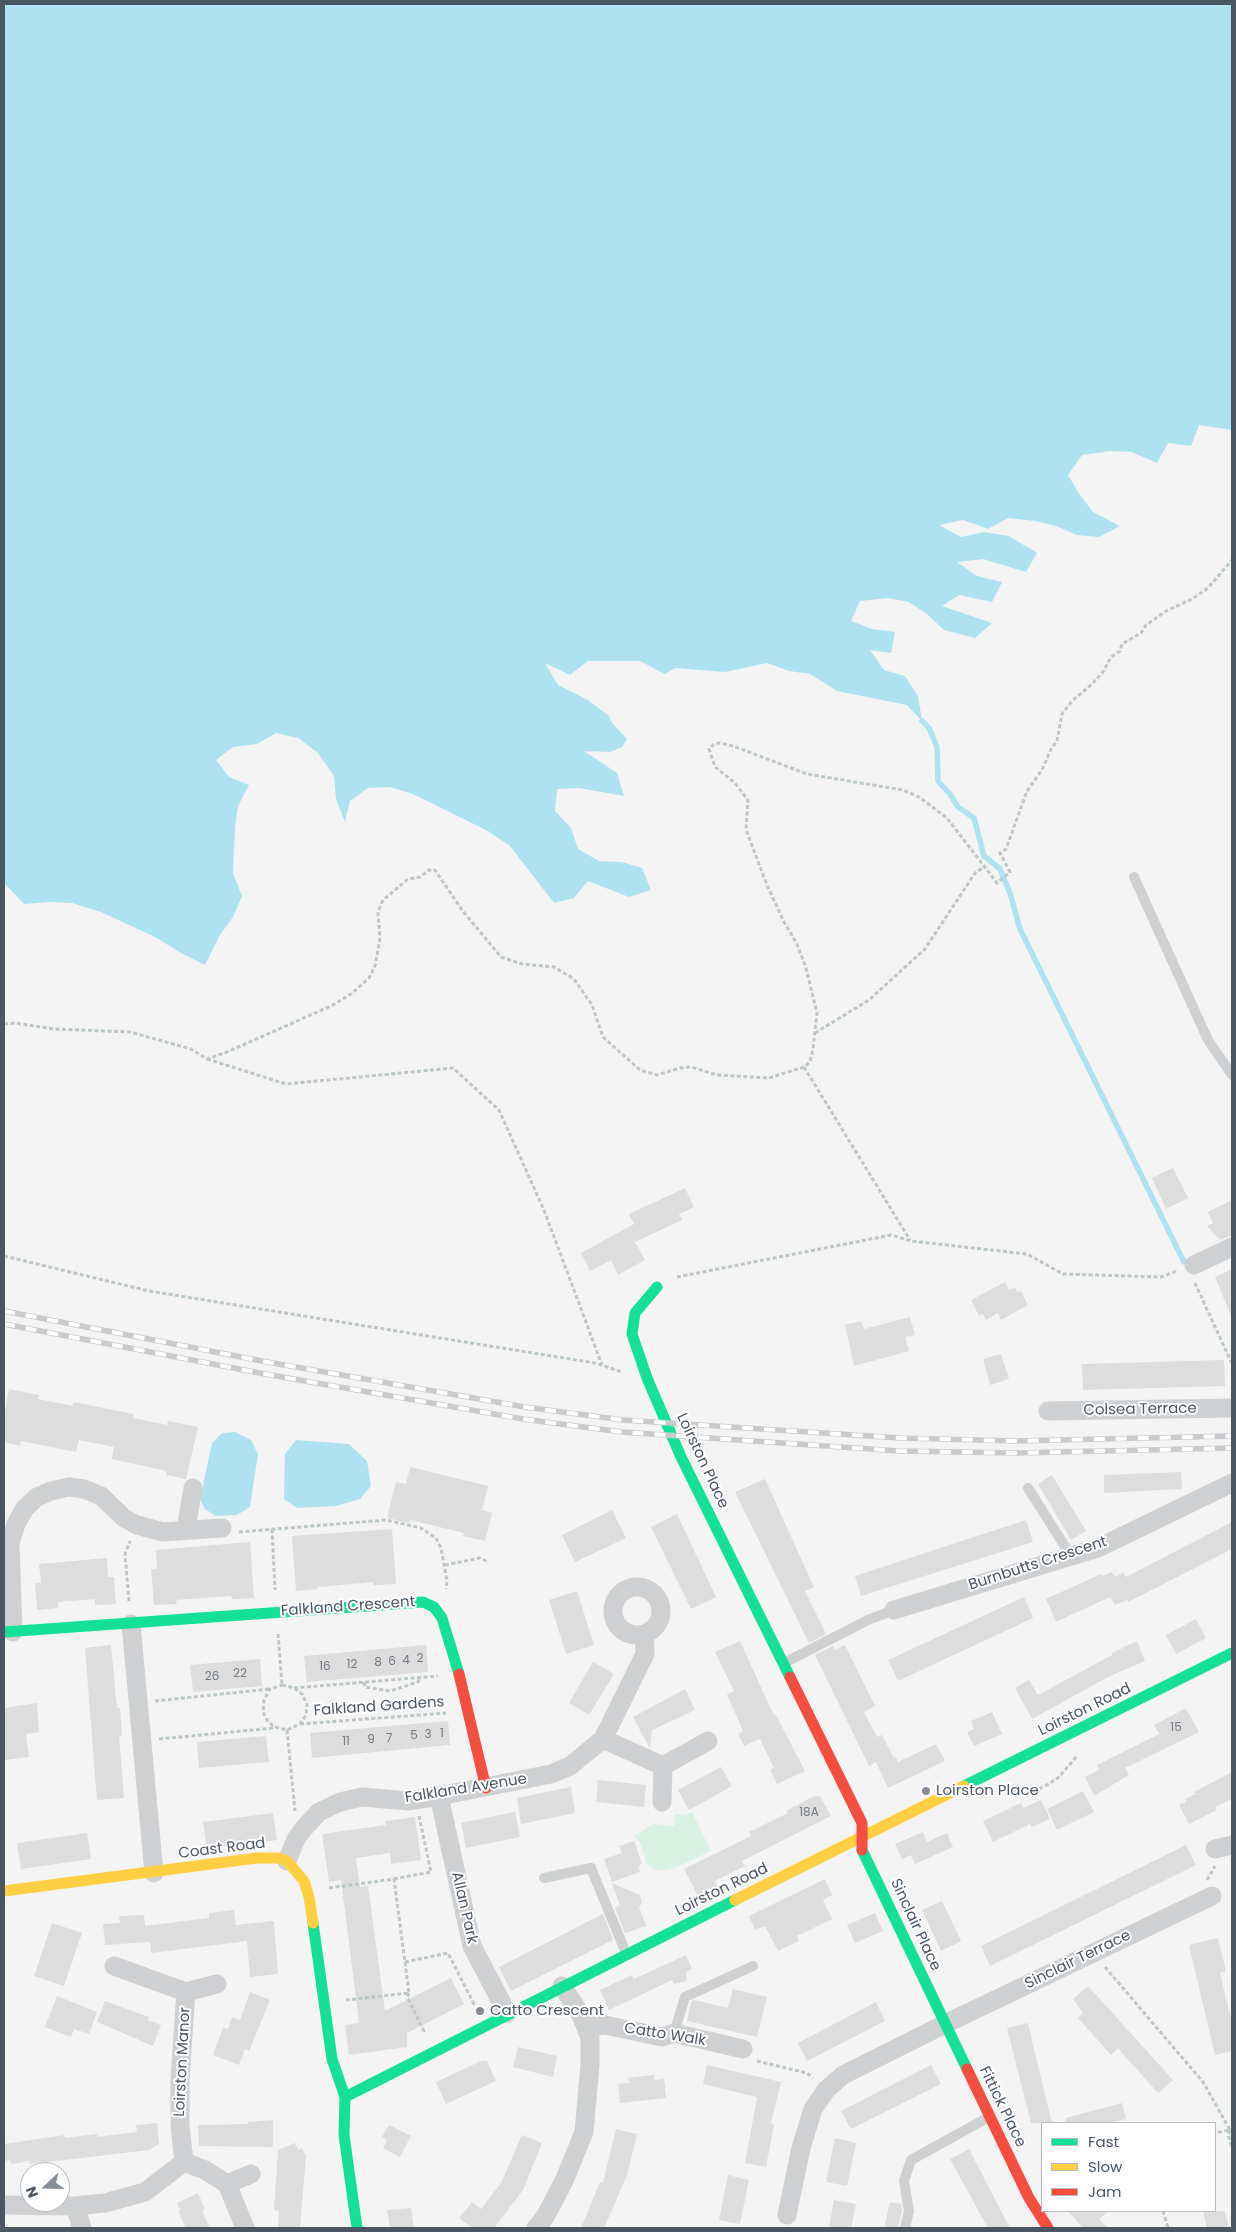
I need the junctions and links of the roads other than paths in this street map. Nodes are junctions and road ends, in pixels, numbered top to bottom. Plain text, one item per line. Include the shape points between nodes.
1 (1134, 877) dead end
2 (1232, 1075) edge
3 (1232, 1247) edge
4 (1194, 1265) road end
5 (657, 1287) road end
6 (1232, 1408) edge
7 (1048, 1411) dead end
8 (1232, 1483) edge
9 (193, 1488) dead end
10 (1028, 1488) dead end
11 (222, 1528) road end
12 (186, 1529) junction
13 (1070, 1556) junction
14 (894, 1610) joint
15 (132, 1624) junction
16 (8, 1632) edge
17 (644, 1634) dead end
18 (1232, 1654) edge
19 (783, 1664) junction
20 (603, 1739) junction
21 (708, 1741) dead end
22 (663, 1766) junction
23 (486, 1788) junction
24 (440, 1796) junction
25 (662, 1802) dead end
26 (860, 1838) junction
27 (287, 1861) junction
28 (154, 1873) junction
29 (544, 1878) dead end
30 (4, 1891) edge
31 (1212, 1896) road end
32 (627, 1954) junction
33 (114, 1966) dead end
34 (753, 1966) dead end
35 (217, 1984) dead end
36 (562, 1986) junction
37 (186, 1992) junction
38 (507, 2014) junction
39 (945, 2024) junction
40 (587, 2027) junction
41 (674, 2033) junction
42 (743, 2048) road end
43 (345, 2097) junction
44 (990, 2116) junction
45 (184, 2162) junction
46 (251, 2174) dead end
47 (227, 2184) junction
48 (4, 2205) edge
49 (75, 2206) junction
50 (787, 2215) dead end
51 (82, 2228) edge
52 (245, 2228) edge
53 (357, 2228) edge
54 (536, 2228) edge
55 (905, 2228) edge
56 (1048, 2228) edge

1 - 2 lane via 1208,1040
3 - 4 street
5 - 19 street, Loirston Place via 635,1313 632,1334 681,1457
6 - 7 street, Colsea Terrace
8 - 13 street, Burnbutts Crescent via 1098,1548
9 - 12 street
10 - 13 lane
11 - 12 street
12 - 16 street via 163,1532 137,1525 124,1518 101,1496 84,1489 69,1487 51,1491 24,1508 10,1543
13 - 14 street, Burnbutts Crescent
14 - 19 lane
15 - 16 street, Falkland Crescent
15 - 23 street, Falkland Crescent via 409,1602 423,1602 434,1607 442,1618 465,1694
15 - 28 street
17 - 20 street, Falkland Avenue via 645,1654
18 - 26 street, Loirston Road
19 - 26 street, Loirston Place via 862,1823
20 - 22 street
20 - 23 street, Falkland Avenue via 570,1766 551,1774
21 - 22 street
22 - 25 street
23 - 24 street, Falkland Avenue
24 - 27 street, Falkland Avenue via 408,1801 362,1797 340,1802 319,1812 304,1828
24 - 38 street, Allan Park via 472,1946
26 - 32 street, Loirston Road
26 - 39 street, Sinclair Place
27 - 28 street, Coast Road via 257,1858
27 - 43 street, Coast Road via 304,1881 307,1891 332,2060
28 - 30 street, Coast Road
29 - 32 lane via 591,1868
31 - 39 street, Sinclair Terrace
32 - 36 street, Loirston Road
33 - 37 street, Loirston Manor
34 - 41 lane via 685,1997
35 - 37 street, Loirston Manor
36 - 38 street, Loirston Road
36 - 40 street
37 - 45 street, Loirston Manor via 180,2078
38 - 43 street, Loirston Road
39 - 44 street, Fittick Place
39 - 50 street, Sinclair Terrace via 843,2075 826,2090 813,2108
40 - 41 street, Catto Walk via 605,2024 662,2037
40 - 54 street via 591,2050 584,2132 564,2181
41 - 42 street, Catto Walk
43 - 53 street via 344,2135
44 - 55 lane via 911,2160 904,2181 908,2211
44 - 56 street, Fittick Place
45 - 47 street
45 - 49 street via 145,2192 105,2203
46 - 47 street
47 - 52 street
48 - 49 street
49 - 51 street

